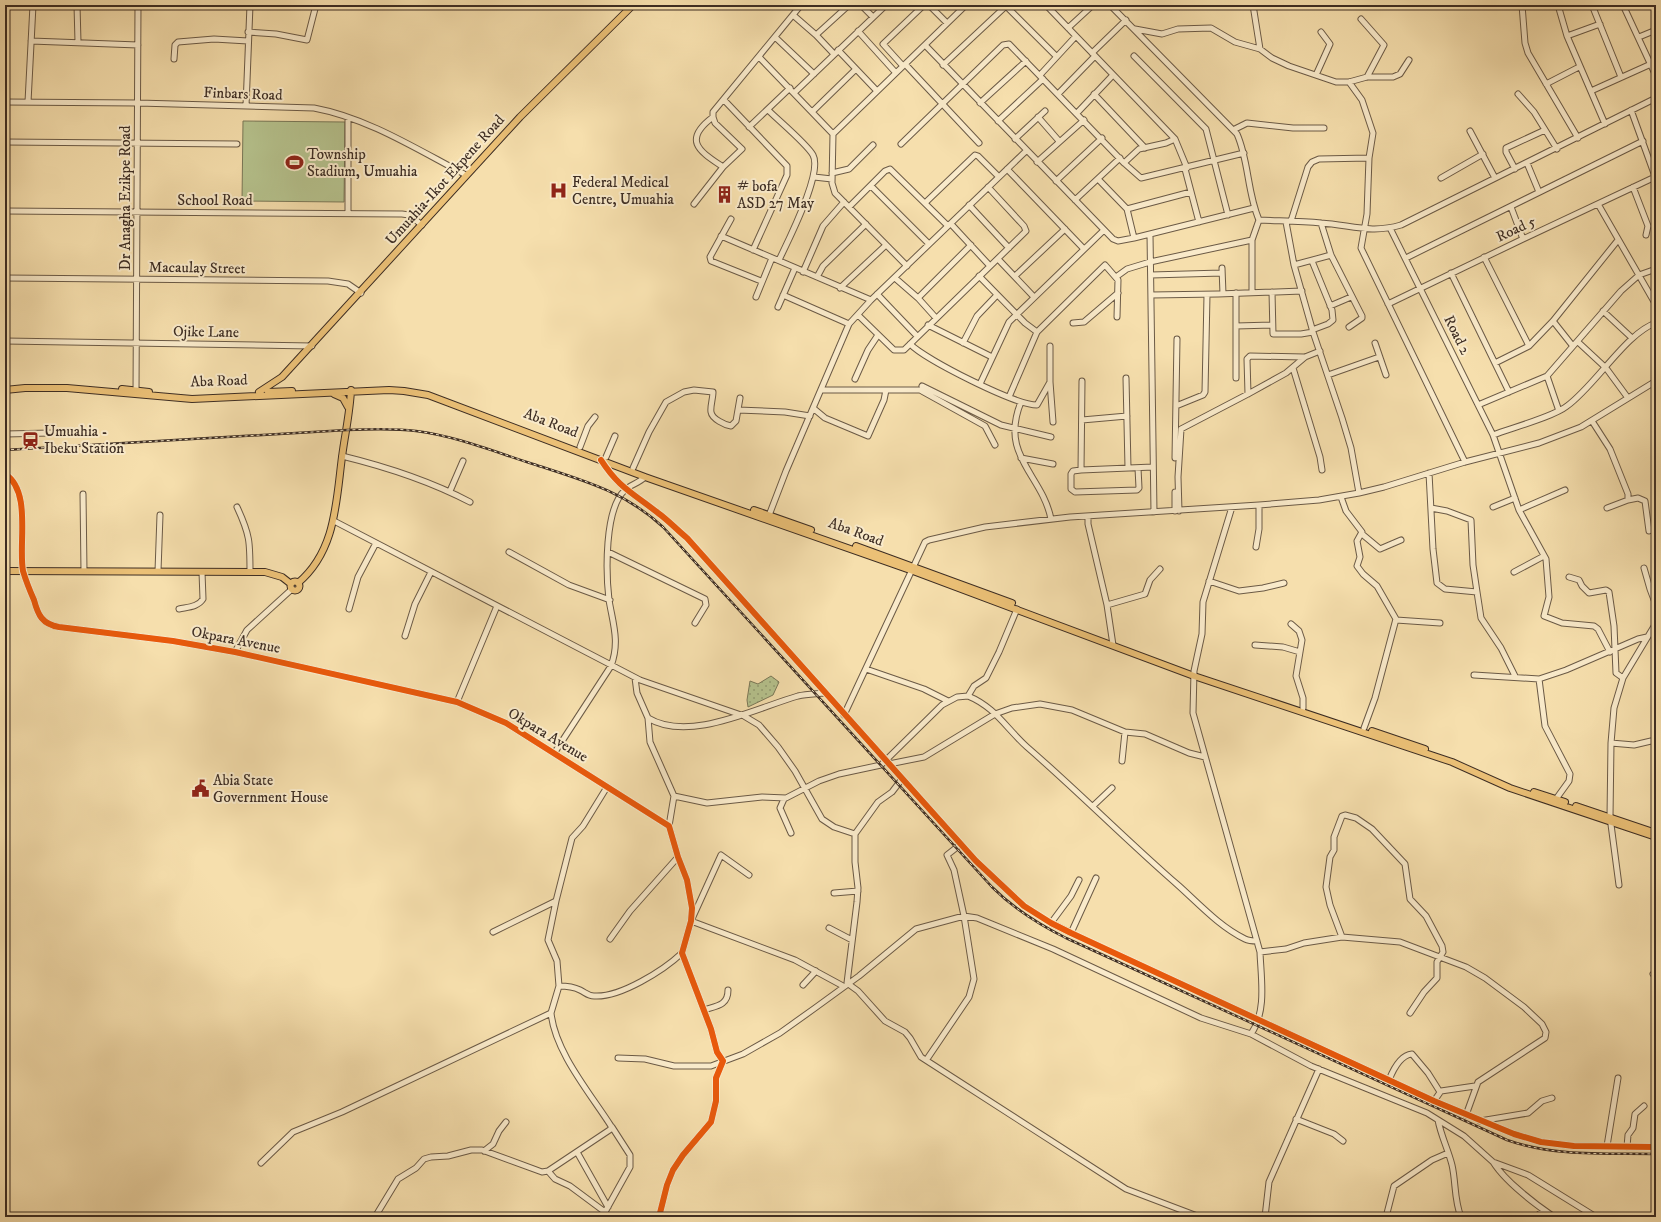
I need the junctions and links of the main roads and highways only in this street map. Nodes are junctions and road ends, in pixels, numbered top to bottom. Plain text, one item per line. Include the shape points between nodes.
1 (633, 5) edge
2 (280, 380) junction
3 (272, 385) junction
4 (5, 386) edge
5 (5, 390) edge
6 (351, 390) junction
7 (284, 391) junction
8 (369, 391) junction
9 (259, 392) junction
10 (136, 393) junction
11 (329, 393) junction
12 (274, 394) junction
13 (349, 410) junction
14 (482, 412) junction
15 (604, 458) junction
16 (768, 517) junction
17 (914, 569) junction
18 (5, 571) edge
19 (1064, 625) junction
20 (1194, 674) junction
21 (1465, 766) junction
22 (1610, 819) junction
23 (1656, 833) edge
24 (1656, 838) edge

1 - 2 main road, Umuahia-Ikot Ekpene Road via 520,117
2 - 3 main road, Umuahia-Ikot Ekpene Road
2 - 7 main road via 280,389
2 - 12 main road
3 - 9 main road, Umuahia-Ikot Ekpene Road
3 - 12 main road
4 - 10 main road, Aba Road via 25,383 67,384
5 - 10 main road, Aba Road via 67,388
6 - 7 main road, Aba Road
6 - 8 main road, Aba Road
6 - 11 main road, Aba Road
6 - 13 main road
6 - 14 main road, Aba Road via 389,386 417,388
7 - 12 main road, Aba Road
8 - 13 main road via 356,397
8 - 14 main road, Aba Road via 416,392
9 - 10 main road, Aba Road via 192,395
9 - 12 main road, Aba Road
10 - 12 main road, Aba Road via 192,399
11 - 12 main road, Aba Road
11 - 13 main road via 343,398
13 - 18 main road via 334,521 318,560 298,583 294,581 292,587 282,577 271,573
14 - 15 main road, Aba Road
14 - 15 main road, Aba Road
15 - 16 main road, Aba Road
15 - 16 main road, Aba Road via 645,477
16 - 17 main road, Aba Road
17 - 19 main road, Aba Road
17 - 19 main road, Aba Road via 1017,610
19 - 20 main road
20 - 21 main road
20 - 21 main road via 1364,728
21 - 22 main road
21 - 22 main road via 1510,788
22 - 23 main road
22 - 24 main road

